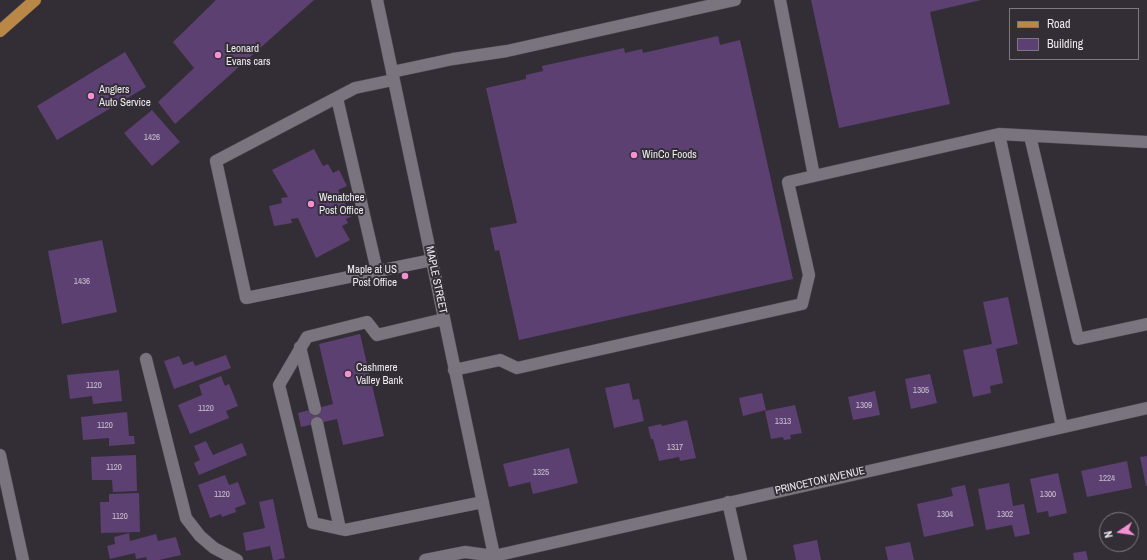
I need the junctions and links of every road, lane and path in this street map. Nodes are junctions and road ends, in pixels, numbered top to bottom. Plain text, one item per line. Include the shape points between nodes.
1 (377, 0) edge
2 (735, 0) edge
3 (780, 0) edge
4 (29, 2) edge
5 (0, 31) edge
6 (392, 76) junction
7 (337, 98) junction
8 (999, 134) junction
9 (1030, 136) junction
10 (1147, 142) edge
11 (814, 176) junction
12 (432, 260) junction
13 (377, 271) junction
14 (444, 319) junction
15 (1147, 324) edge
16 (300, 348) junction
17 (146, 359) dead end
18 (454, 370) junction
19 (1147, 408) edge
20 (315, 409) dead end
21 (317, 423) dead end
22 (1062, 427) junction
23 (0, 456) edge
24 (483, 502) junction
25 (728, 502) junction
26 (6, 509) edge
27 (340, 529) junction
28 (494, 558) edge
29 (20, 559) edge
30 (237, 560) edge
31 (425, 560) edge
32 (741, 560) edge

1 - 6 street, MAPLE STREET
2 - 6 street via 507,51 452,59
3 - 11 street
4 - 5 main road
6 - 7 street via 355,88
6 - 12 street, MAPLE STREET
7 - 13 street
7 - 13 street via 216,161 246,298
8 - 9 street
8 - 11 street
8 - 22 street
9 - 10 street
9 - 15 street via 1078,339
11 - 18 street via 788,182 809,275 802,304 517,368 500,360
12 - 13 street
12 - 14 street, MAPLE STREET
14 - 16 street via 377,335 366,322 306,337
14 - 18 street, MAPLE STREET
16 - 20 street
16 - 27 street via 279,385 313,523
17 - 30 street via 186,518 200,536 214,548
18 - 24 street, MAPLE STREET
19 - 22 street, PRINCETON AVENUE
21 - 27 street
22 - 25 street, PRINCETON AVENUE
23 - 26 street
24 - 27 street
24 - 28 street, MAPLE STREET
25 - 28 street, PRINCETON AVENUE
25 - 32 street
26 - 29 street
28 - 31 street via 465,552

